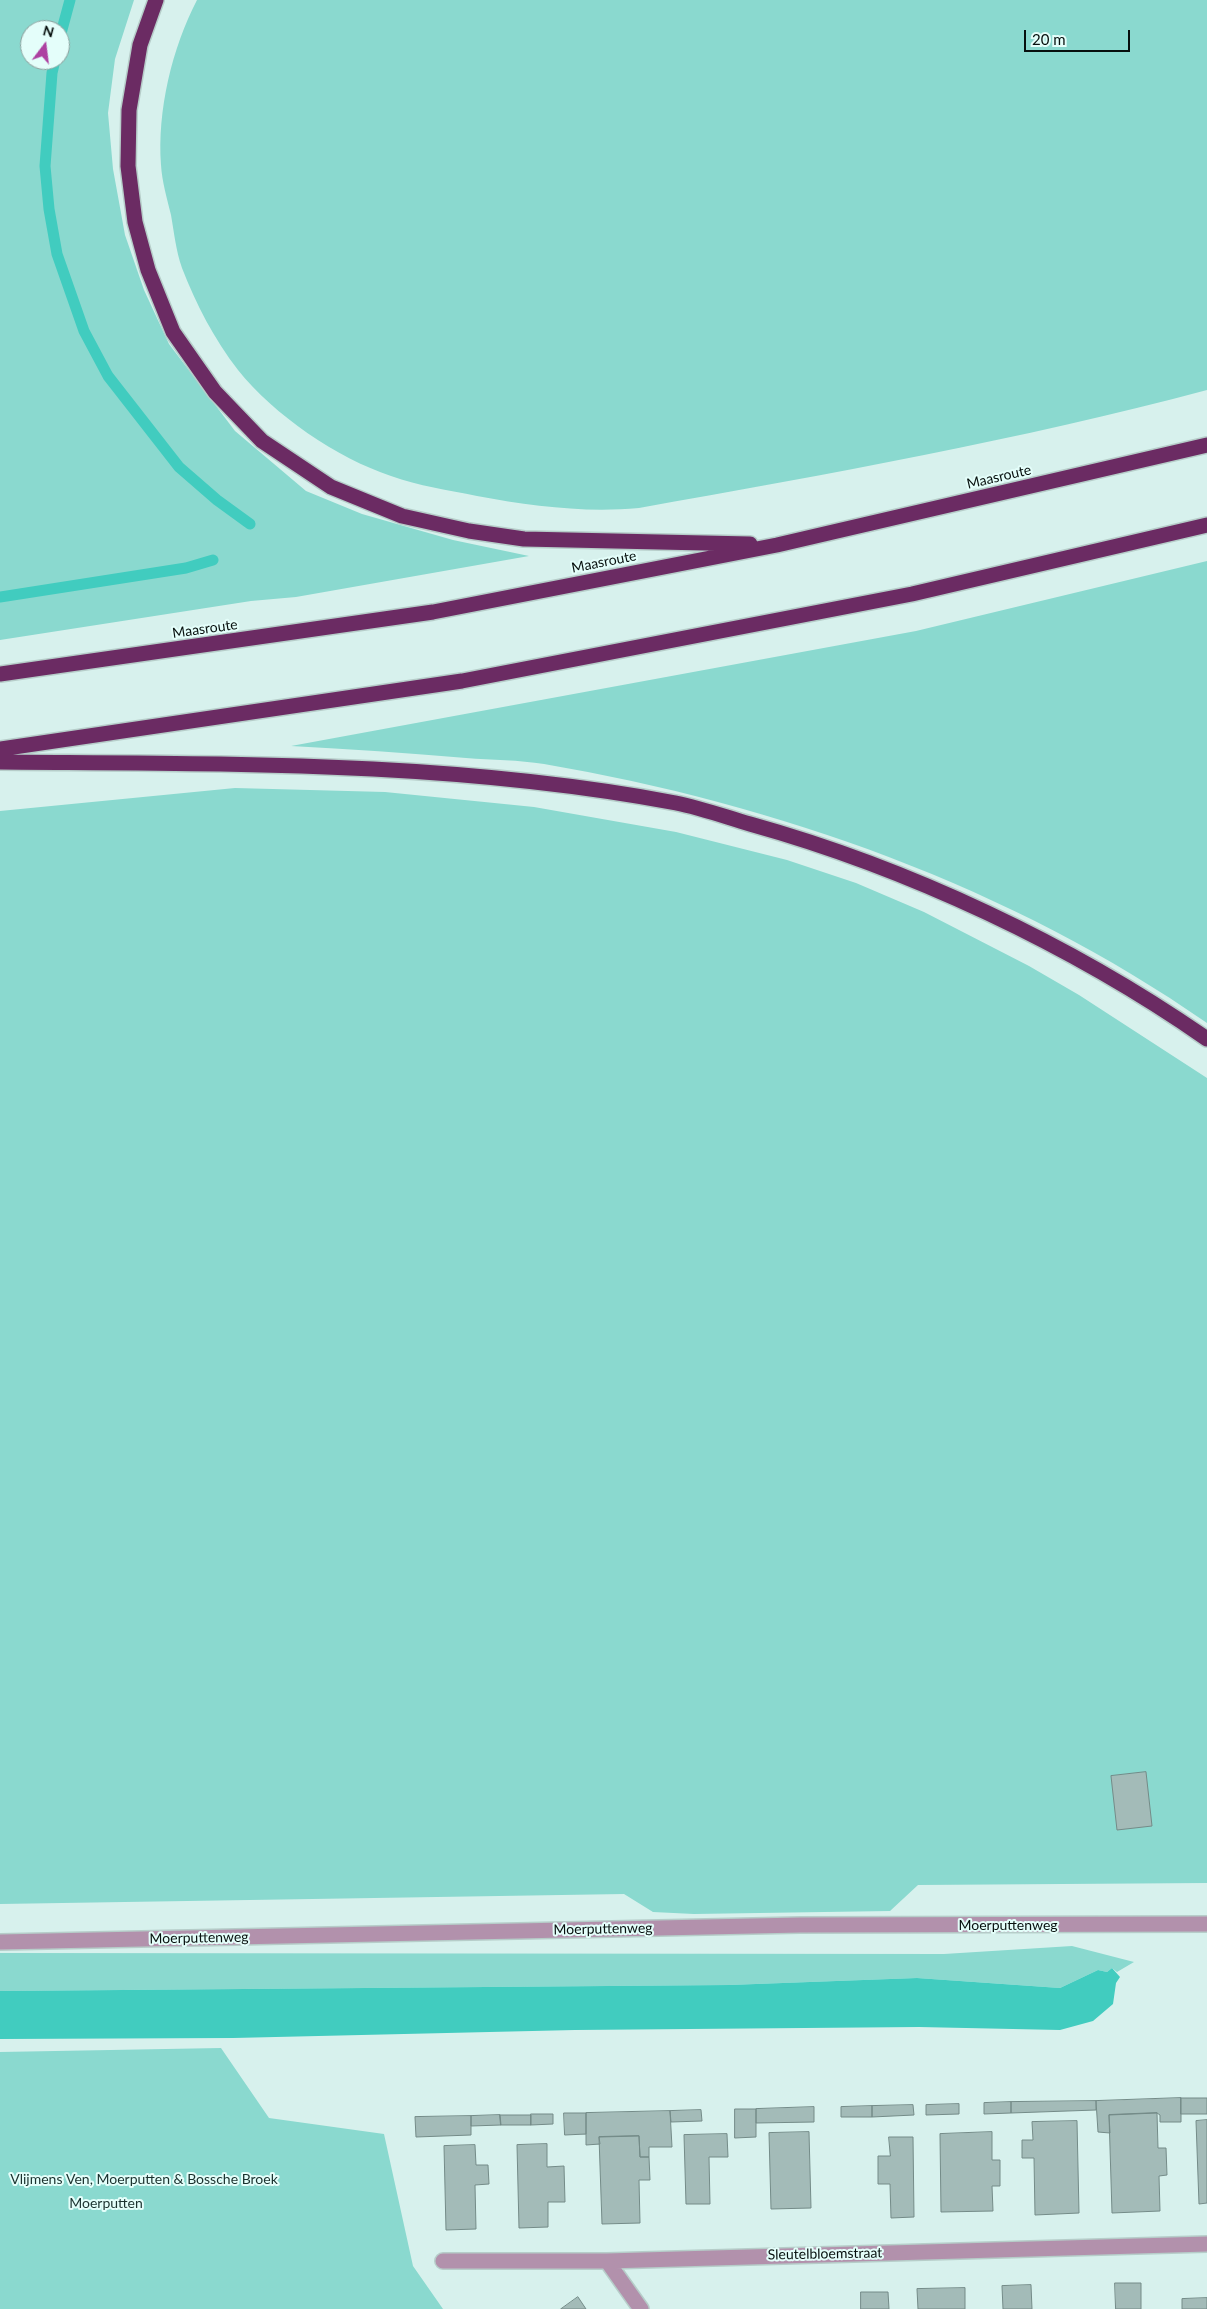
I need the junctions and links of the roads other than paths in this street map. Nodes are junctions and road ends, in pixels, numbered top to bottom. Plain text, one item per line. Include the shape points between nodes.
1 (156, 0) edge
2 (1207, 444) edge
3 (1207, 525) edge
4 (777, 545) junction
5 (0, 674) edge
6 (0, 749) edge
7 (0, 762) edge
8 (1207, 1039) edge
9 (1207, 1924) edge
10 (0, 1942) edge
11 (1207, 2244) edge
12 (443, 2261) dead end
13 (607, 2261) junction
14 (641, 2309) edge

1 - 4 highway via 140,45 129,110 128,166 135,222 148,270 173,332 215,392 262,442 330,488 402,516 469,531 524,539
2 - 4 highway, Maasroute
3 - 6 highway via 912,594 462,681
4 - 5 highway, Maasroute via 434,612
7 - 8 highway via 374,768 538,781 680,804 790,835 938,890 1043,941 1165,1009
9 - 10 street, Moerputtenweg via 800,1925
11 - 13 street, Sleutelbloemstraat
12 - 13 street, Sleutelbloemstraat
13 - 14 street

